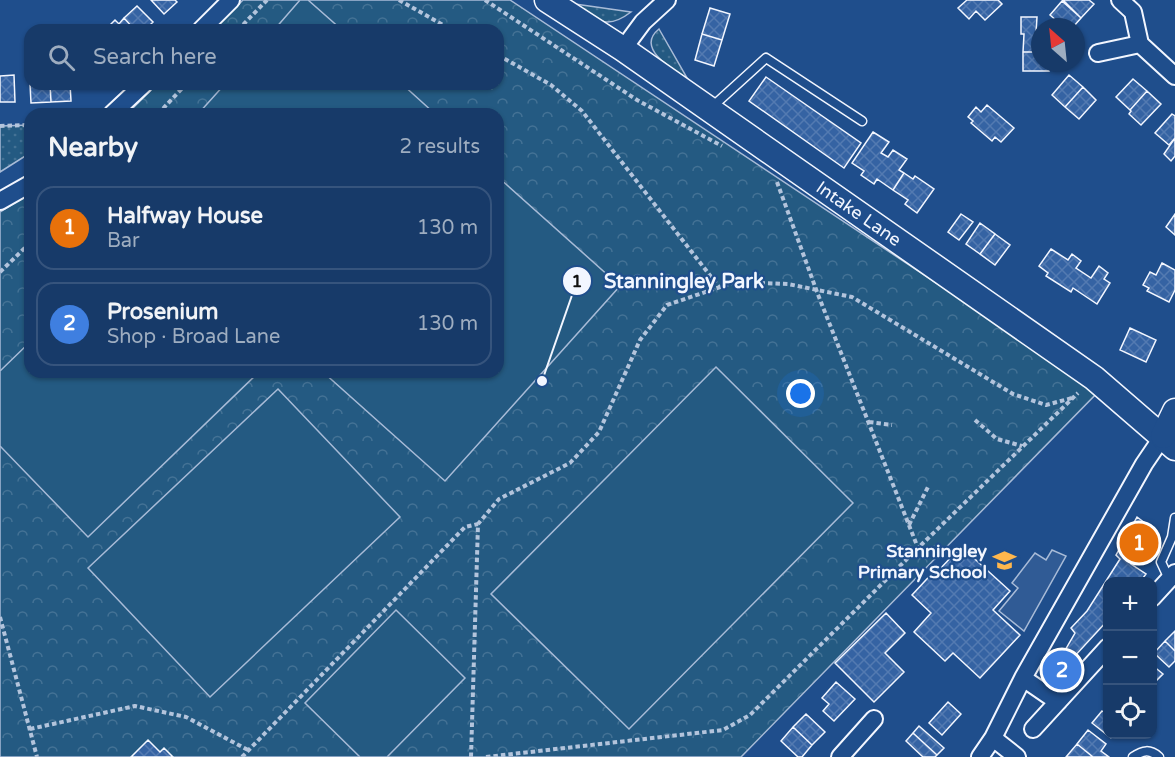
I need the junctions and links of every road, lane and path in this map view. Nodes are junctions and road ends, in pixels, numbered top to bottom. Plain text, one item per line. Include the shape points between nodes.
1 (231, 0) edge
2 (267, 0) edge
3 (399, 0) edge
4 (485, 0) edge
5 (547, 0) edge
6 (667, 0) edge
7 (1120, 0) edge
8 (207, 24) edge
9 (244, 24) edge
10 (441, 24) edge
11 (1140, 45) junction
12 (623, 49) junction
13 (1098, 53) dead end
14 (504, 58) edge
15 (1175, 76) edge
16 (138, 90) edge
17 (180, 90) edge
18 (118, 108) edge
19 (164, 108) edge
20 (710, 109) junction
21 (862, 121) dead end
22 (24, 125) edge
23 (0, 126) edge
24 (764, 147) junction
25 (725, 148) dead end
26 (24, 187) edge
27 (0, 201) edge
28 (24, 249) edge
29 (0, 272) edge
30 (719, 287) junction
31 (817, 292) junction
32 (1175, 411) edge
33 (975, 420) dead end
34 (868, 422) junction
35 (892, 425) dead end
36 (1169, 442) edge
37 (1023, 446) junction
38 (928, 487) dead end
39 (1175, 518) edge
40 (478, 524) junction
41 (909, 525) junction
42 (918, 548) junction
43 (1172, 576) edge
44 (1157, 592) edge
45 (0, 617) edge
46 (1103, 651) edge
47 (1023, 678) junction
48 (1058, 702) junction
49 (874, 719) dead end
50 (30, 729) junction
51 (1033, 729) dead end
52 (993, 738) junction
53 (248, 750) junction
54 (37, 757) edge
55 (242, 757) edge
56 (471, 757) edge
57 (486, 757) edge
58 (840, 757) edge
59 (980, 757) edge
60 (1017, 757) edge
61 (1133, 757) edge
62 (1159, 757) edge

1 - 8 street
2 - 9 path
3 - 10 path
4 - 25 path via 637,100
5 - 12 street, Intake Lane
6 - 12 street via 643,21
7 - 11 street via 1133,12
11 - 13 street
11 - 15 street
12 - 20 street, Intake Lane
14 - 30 path via 551,85 582,111
16 - 18 street
17 - 19 path
20 - 21 lane via 766,58
20 - 24 street, Intake Lane
22 - 23 path
24 - 31 path
24 - 36 street, Intake Lane via 1094,378
26 - 27 street
28 - 29 path
30 - 31 path via 735,282 788,284
30 - 40 path via 667,305 640,340 599,432 570,463 499,499
31 - 34 path
31 - 37 path via 852,297 1013,394 1046,405 1072,398
32 - 36 street
33 - 37 path via 997,438
34 - 35 path
34 - 41 path
36 - 47 street via 1144,464
37 - 42 path
38 - 41 path
39 - 43 lane via 1161,562
40 - 53 path via 465,527
40 - 56 path
41 - 42 path
42 - 57 path via 750,715 723,730
43 - 44 street
45 - 50 path
46 - 48 street
47 - 48 street
47 - 52 street
48 - 51 street
49 - 58 street
50 - 53 path via 135,706 186,717
50 - 54 path
52 - 59 street
52 - 60 street
53 - 55 path
61 - 62 lane via 1146,751

